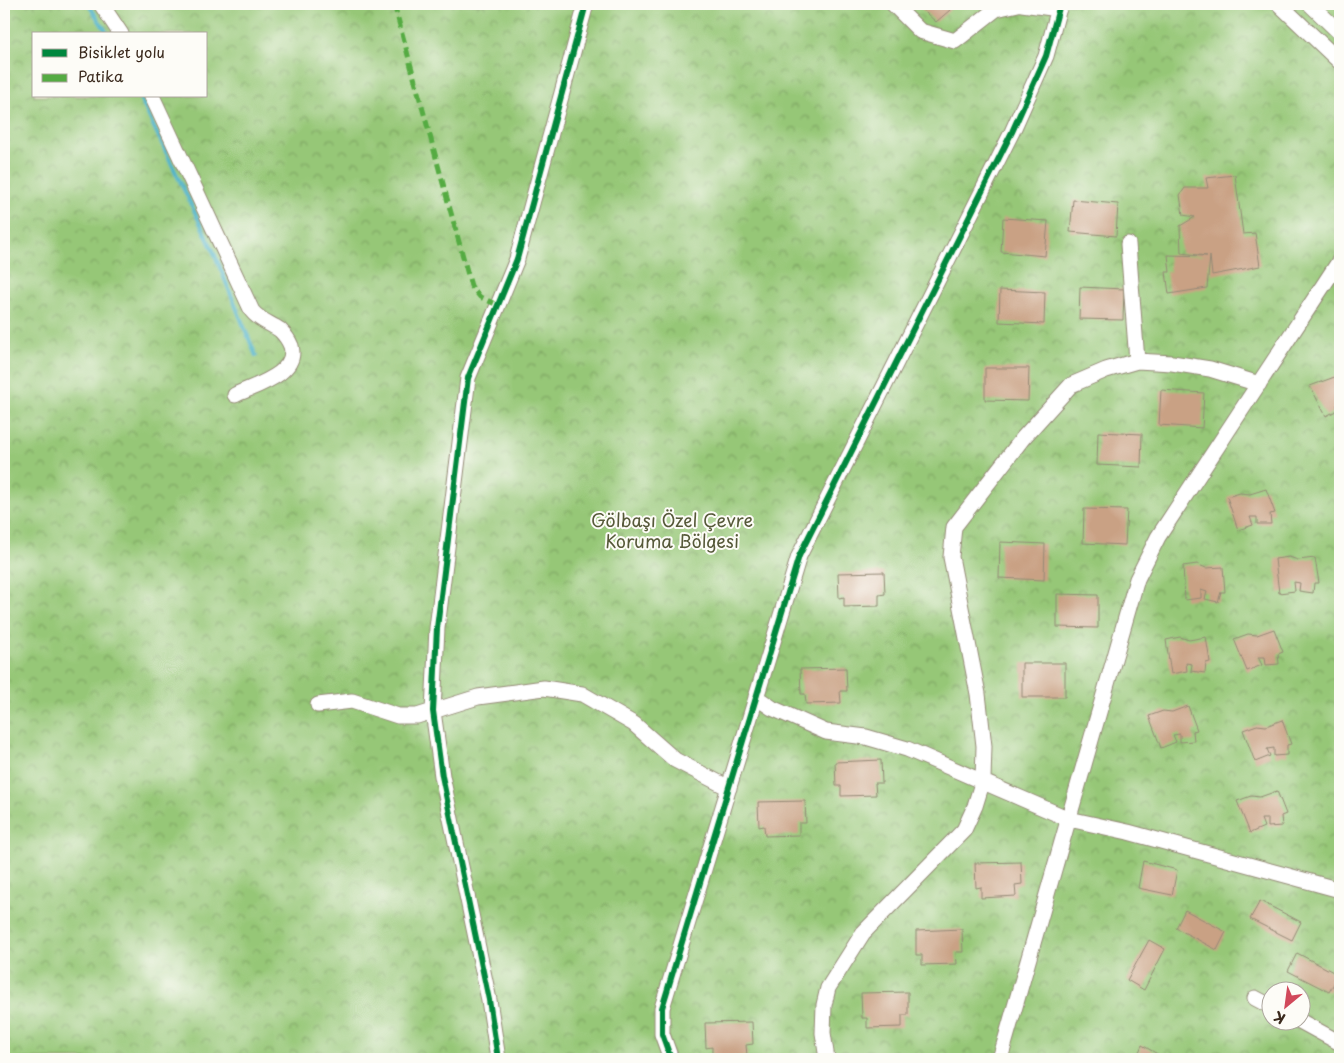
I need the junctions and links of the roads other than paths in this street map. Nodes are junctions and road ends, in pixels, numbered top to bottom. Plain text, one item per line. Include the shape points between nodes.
1 (101, 4) edge
2 (586, 4) edge
3 (893, 4) edge
4 (1014, 4) edge
5 (1279, 4) edge
6 (1310, 4) edge
7 (1060, 6) edge
8 (120, 32) edge
9 (1340, 33) edge
10 (1340, 62) edge
11 (153, 98) edge
12 (1128, 244) dead end
13 (1340, 260) edge
14 (1137, 361) junction
15 (1259, 384) junction
16 (235, 395) dead end
17 (756, 697) junction
18 (318, 705) dead end
19 (433, 711) junction
20 (983, 780) junction
21 (729, 788) junction
22 (1070, 819) junction
23 (1340, 890) edge
24 (1255, 998) dead end
25 (1262, 1002) edge
26 (1312, 1028) edge
27 (1340, 1043) edge
28 (498, 1059) edge
29 (671, 1059) edge
30 (827, 1059) edge
31 (1000, 1059) edge

1 - 8 street
2 - 19 street via 517,259 468,378 437,628
3 - 4 street via 920,31 955,41 996,9
4 - 7 street
5 - 10 street
6 - 9 street
7 - 17 street via 1046,56 1012,132 799,556
11 - 16 street via 252,311 280,330 291,348 292,358 283,370
12 - 14 street
13 - 15 street
14 - 15 street via 1210,369
14 - 20 street via 1071,385 1023,438 954,527 951,557 978,694 984,746
15 - 22 street via 1158,537 1137,579
17 - 20 street via 772,708 826,732 885,741
17 - 21 street
18 - 19 street via 352,701 398,716 417,716
19 - 21 street via 478,697 544,688 582,694 634,724 675,760
19 - 28 street via 442,776 489,1000
20 - 22 street
20 - 30 street via 964,830 863,933 828,988 823,1023
21 - 29 street via 662,1008 662,1034
22 - 23 street
22 - 31 street
24 - 25 street
26 - 27 street

